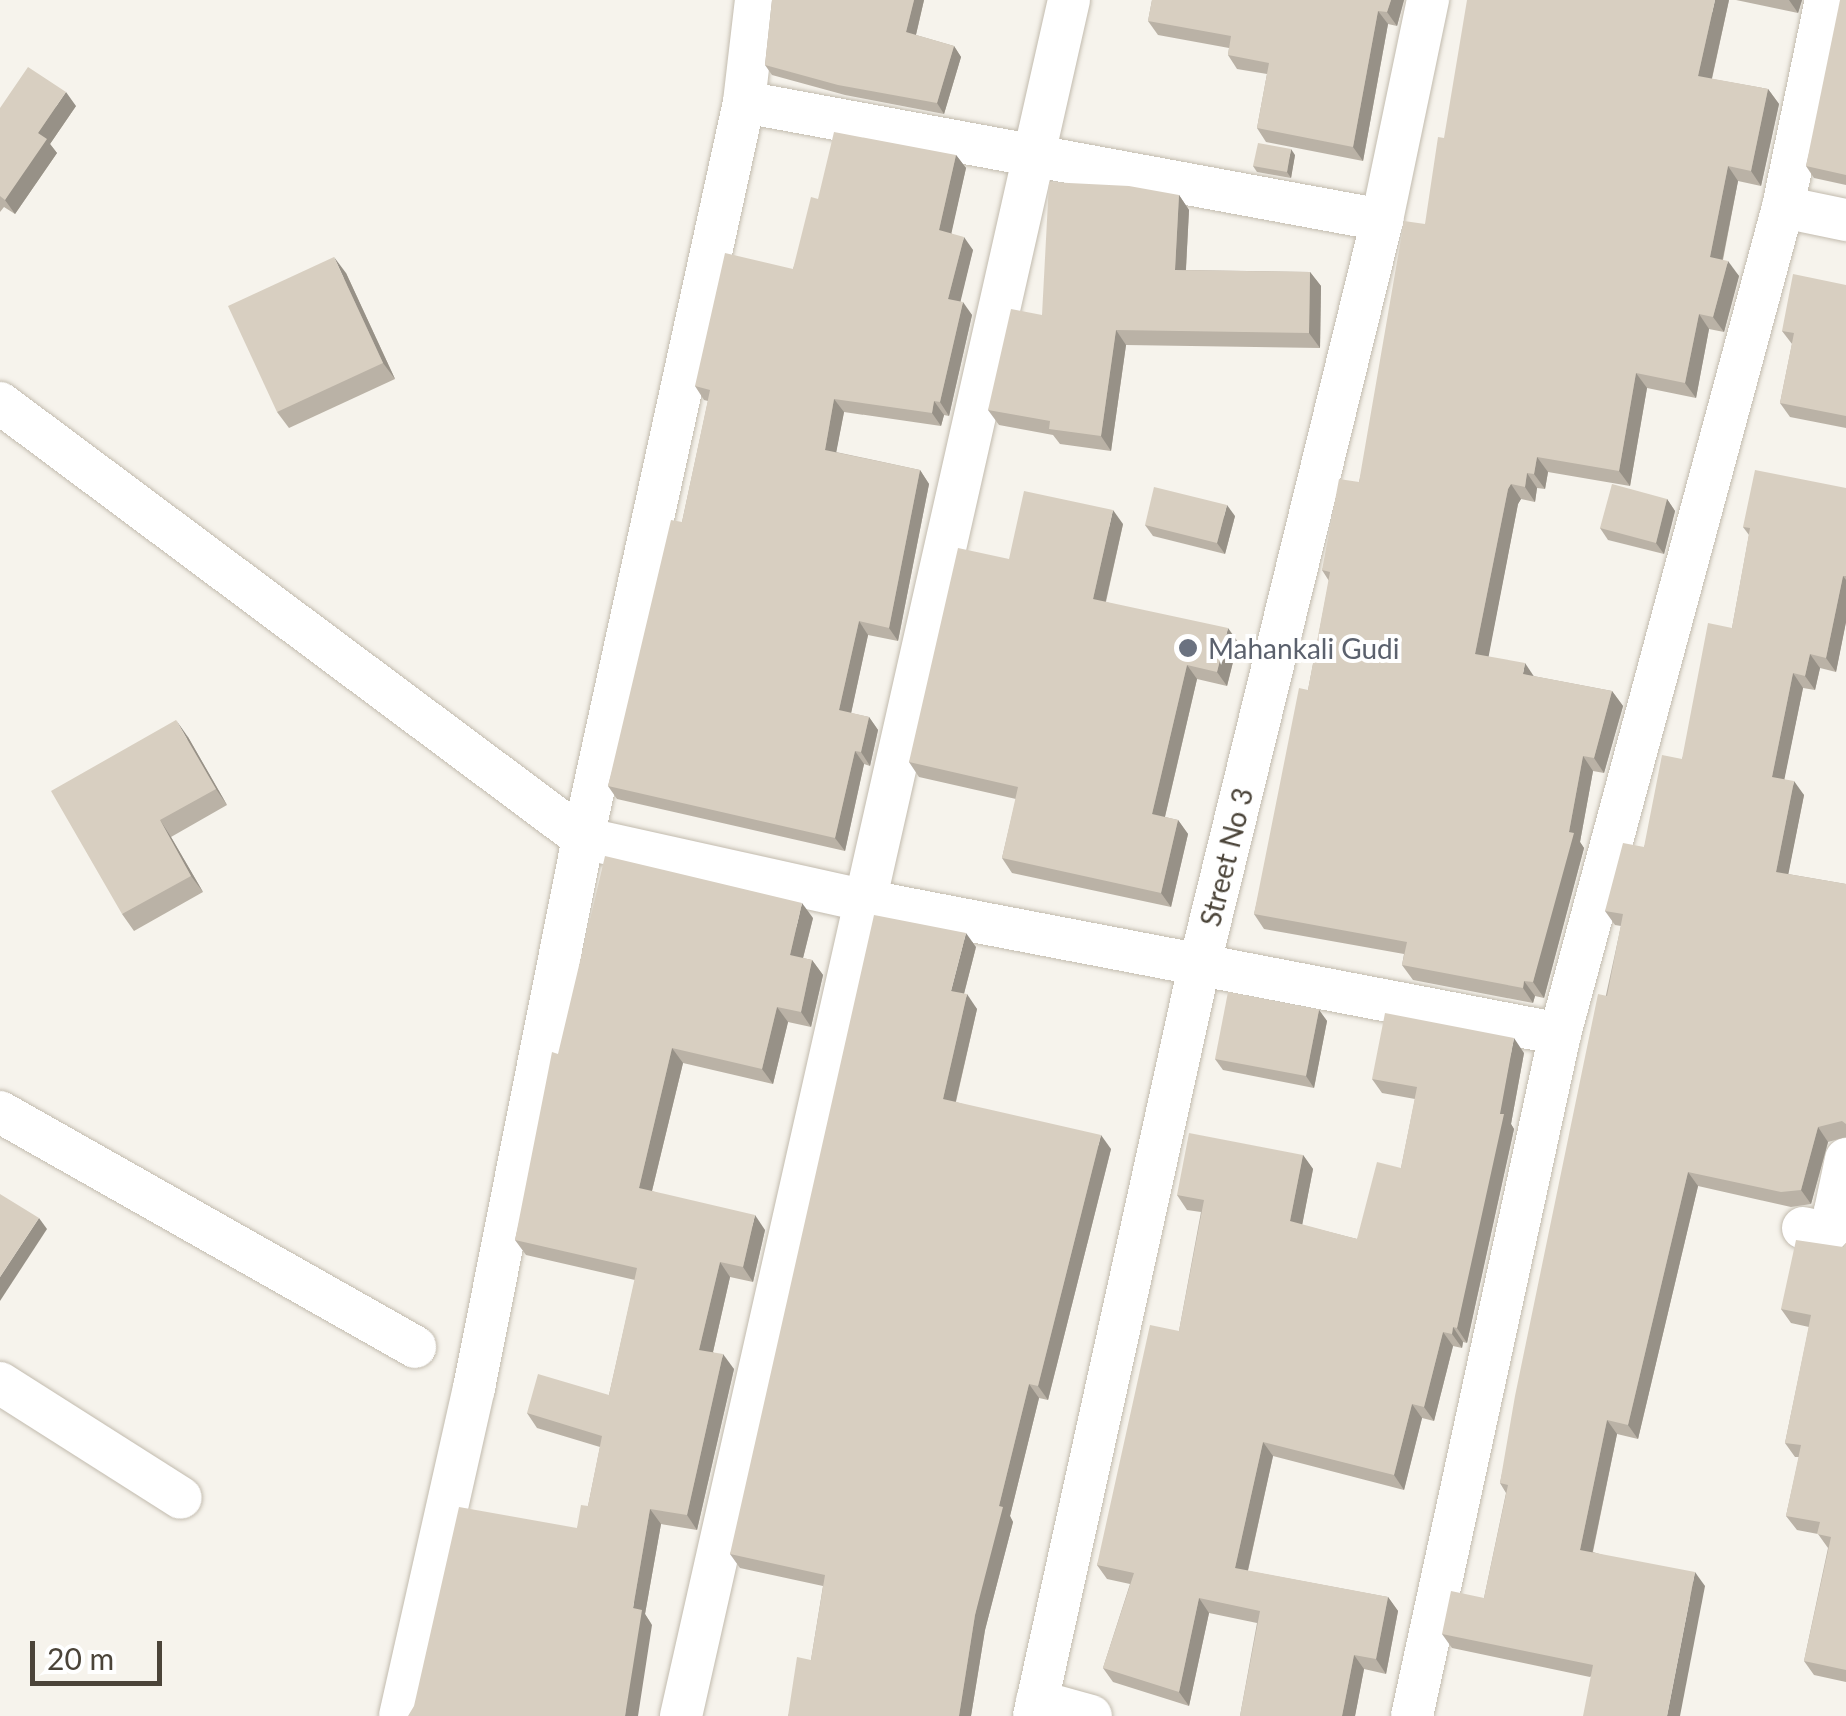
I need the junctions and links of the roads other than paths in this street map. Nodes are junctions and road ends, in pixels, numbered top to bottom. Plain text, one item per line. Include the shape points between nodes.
1 (756, 0) edge
2 (1069, 0) edge
3 (1428, 0) edge
4 (1826, 0) edge
5 (744, 102) junction
6 (1034, 157) junction
7 (1783, 207) junction
8 (1382, 220) junction
9 (1846, 220) edge
10 (0, 403) edge
11 (583, 838) junction
12 (863, 900) junction
13 (1199, 968) junction
14 (1560, 1034) junction
15 (0, 1112) edge
16 (1846, 1159) edge
17 (1846, 1213) edge
18 (1802, 1228) dead end
19 (1846, 1237) edge
20 (415, 1347) dead end
21 (0, 1383) edge
22 (181, 1498) dead end
23 (1036, 1708) edge
24 (400, 1716) edge
25 (681, 1716) edge
26 (1092, 1716) edge
27 (1412, 1716) edge

1 - 5 street
2 - 6 street
3 - 8 street, Street No 3
4 - 7 street
5 - 6 street
5 - 11 street
6 - 8 street
6 - 12 street
7 - 9 street
7 - 14 street
8 - 13 street, Street No 3
10 - 11 street
11 - 12 street
11 - 24 street via 474,1388
12 - 13 street
12 - 25 street
13 - 14 street
13 - 23 street, Street No 3
14 - 27 street
15 - 20 street
16 - 17 street via 1835,1211
18 - 19 street
21 - 22 street
23 - 26 street

